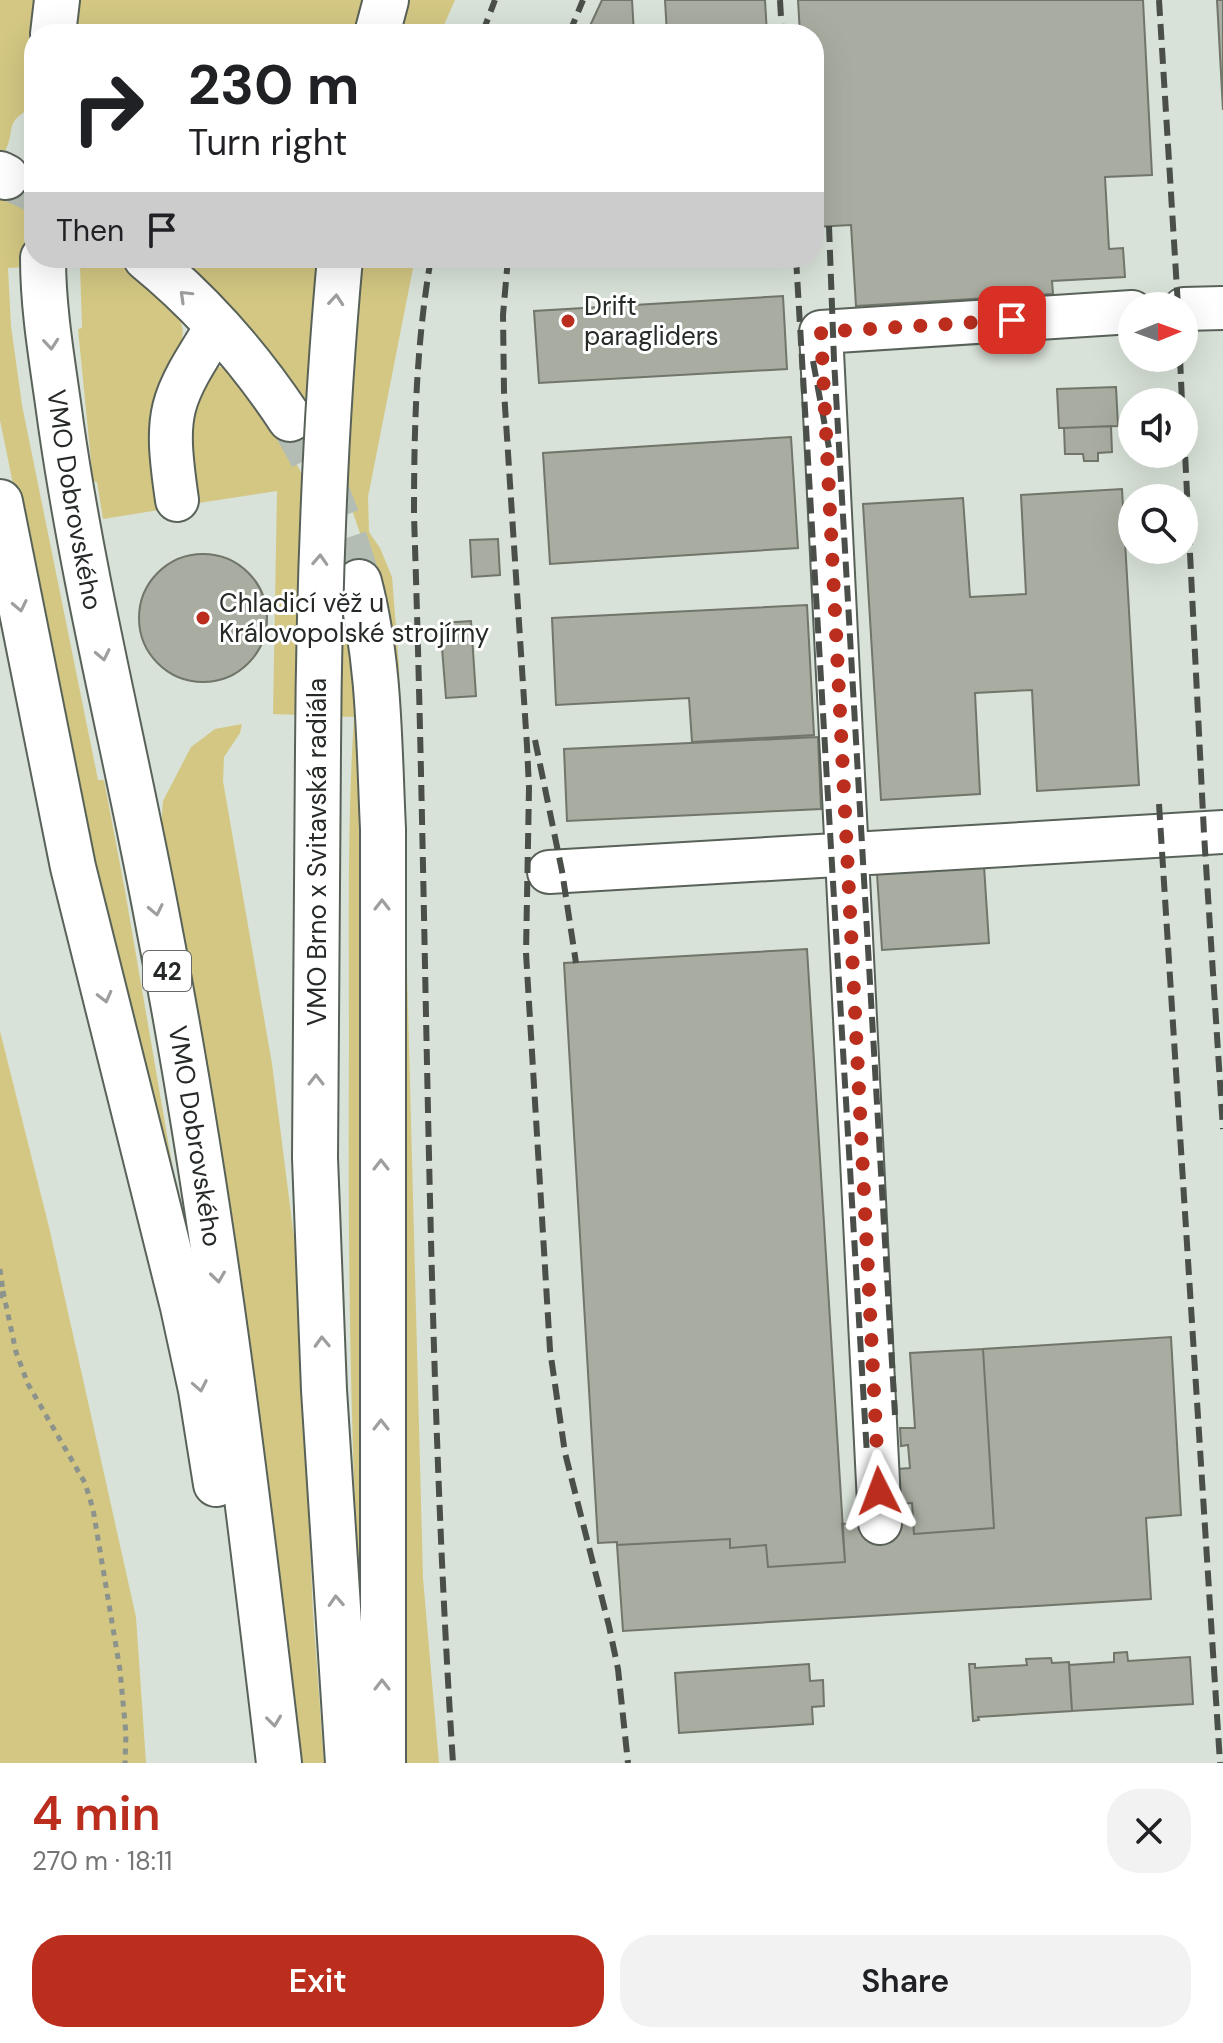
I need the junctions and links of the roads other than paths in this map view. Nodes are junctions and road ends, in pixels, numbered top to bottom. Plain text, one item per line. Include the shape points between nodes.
1 (57, 0) edge
2 (386, 0) edge
3 (54, 24) edge
4 (380, 24) edge
5 (44, 268) edge
6 (156, 268) edge
7 (339, 268) edge
8 (1223, 308) edge
9 (1198, 309) edge
10 (1118, 313) edge
11 (217, 326) junction
12 (290, 419) tunnel mouth
13 (177, 500) dead end
14 (0, 502) edge
15 (359, 582) tunnel mouth
16 (1223, 832) edge
17 (846, 855) junction
18 (549, 872) dead end
19 (880, 1523) dead end
20 (269, 1679) junction
21 (279, 1763) edge
22 (348, 1763) edge
23 (383, 1763) edge

1 - 3 highway
2 - 4 highway
5 -> 20 highway, VMO Dobrovského / 42 via 71,493 202,1167
11 -> 6 highway
22 -> 7 highway, VMO Brno x Svitavská radiála, bridge via 315,1158 319,577
8 - 9 lane
10 - 17 lane via 821,332
11 - 12 highway
11 - 13 lane via 173,403 169,447
14 -> 20 highway, 42 via 73,867 198,1376 224,1536
23 -> 15 highway via 383,829 376,692
16 - 17 lane
17 - 18 lane
17 - 19 lane
20 -> 21 highway, 42

